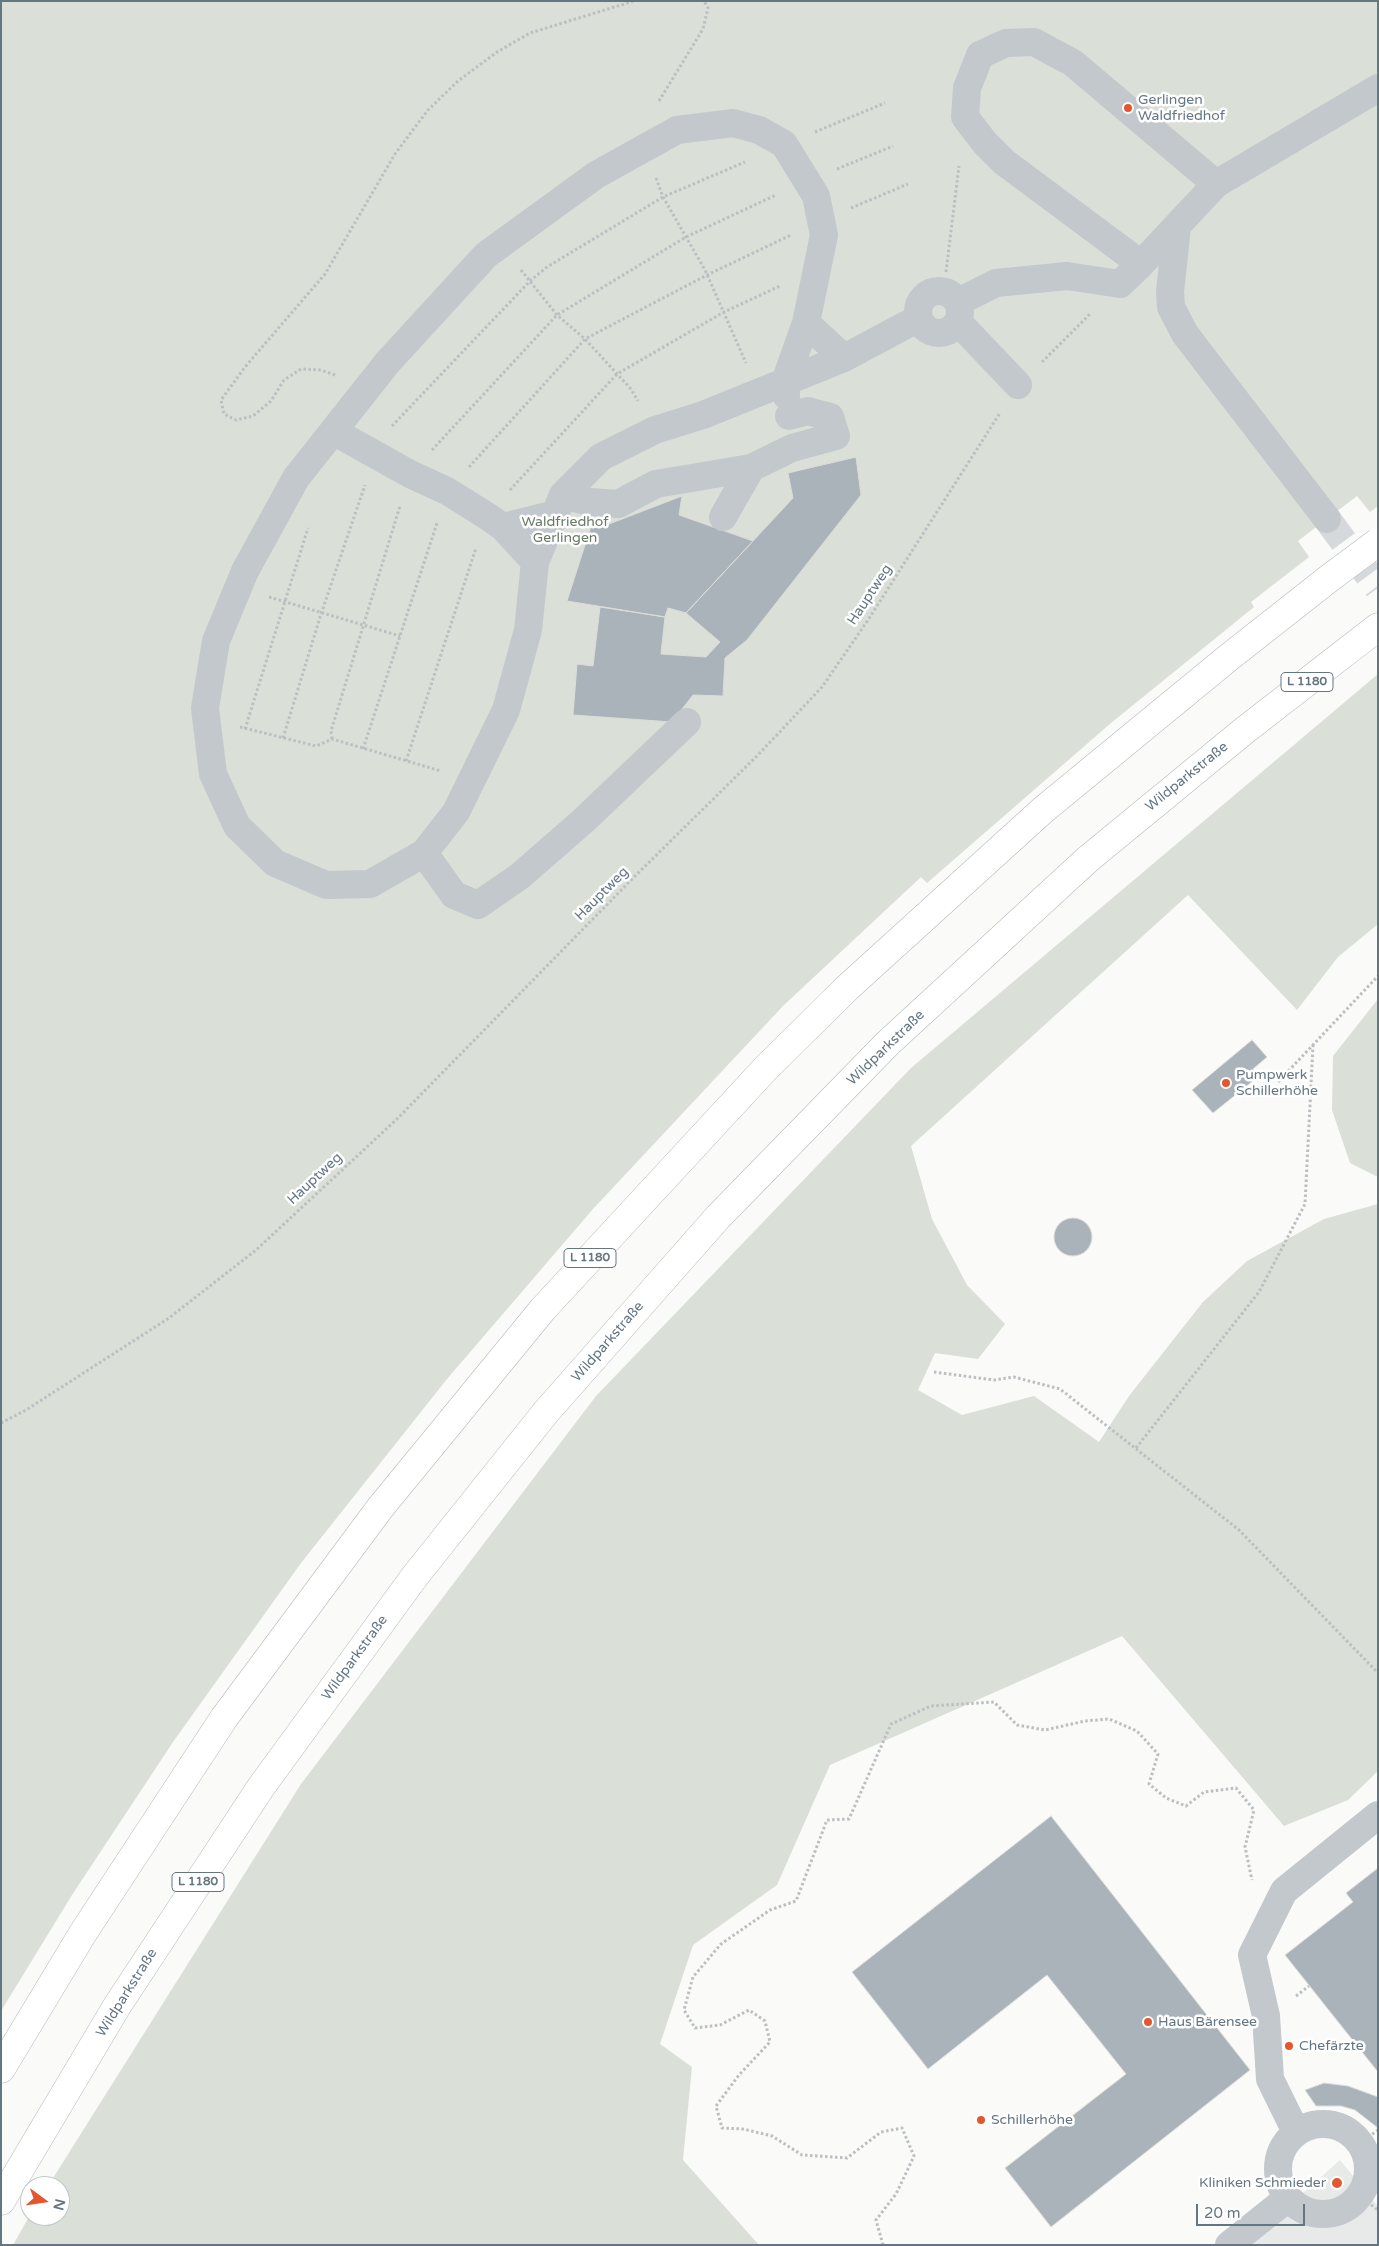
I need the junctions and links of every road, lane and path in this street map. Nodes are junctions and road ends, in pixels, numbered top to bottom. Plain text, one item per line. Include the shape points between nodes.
1 (634, 1) edge
2 (704, 1) edge
3 (1378, 88) edge
4 (885, 103) dead end
5 (784, 144) junction
6 (650, 145) junction
7 (893, 146) dead end
8 (959, 166) dead end
9 (808, 181) junction
10 (908, 184) dead end
11 (1216, 184) junction
12 (663, 197) junction
13 (821, 220) junction
14 (1177, 227) junction
15 (686, 237) junction
16 (504, 242) junction
17 (1141, 264) junction
18 (818, 268) junction
19 (707, 275) junction
20 (530, 281) junction
21 (1120, 284) junction
22 (954, 306) junction
23 (724, 312) junction
24 (557, 315) junction
25 (806, 323) junction
26 (585, 339) junction
27 (844, 358) junction
28 (617, 374) junction
29 (784, 382) junction
30 (1018, 385) junction
31 (365, 392) junction
32 (759, 393) junction
33 (789, 416) junction
34 (654, 430) junction
35 (333, 431) junction
36 (792, 448) junction
37 (372, 452) junction
38 (751, 468) junction
39 (410, 474) junction
40 (448, 491) junction
41 (559, 504) junction
42 (723, 517) dead end
43 (1327, 519) tunnel mouth
44 (311, 520) dead end
45 (495, 522) junction
46 (1378, 542) edge
47 (535, 562) junction
48 (239, 585) junction
49 (285, 604) junction
50 (321, 614) junction
51 (363, 626) junction
52 (1373, 630) edge
53 (400, 636) junction
54 (206, 719) junction
55 (687, 722) dead end
56 (245, 729) junction
57 (283, 738) junction
58 (332, 740) junction
59 (363, 748) junction
60 (406, 761) junction
61 (473, 781) junction
62 (424, 852) junction
63 (1378, 976) edge
64 (1313, 1045) junction
65 (1278, 1082) dead end
66 (934, 1372) dead end
67 (1, 1424) edge
68 (1136, 1448) junction
69 (1378, 1673) edge
70 (1378, 1815) edge
71 (1253, 1882) dead end
72 (1, 2069) edge
73 (1296, 2132) junction
74 (1369, 2136) edge
75 (1288, 2198) junction
76 (1, 2201) edge
77 (1368, 2203) edge
78 (883, 2245) edge
79 (1229, 2245) edge

1 - 31 path via 530,33 497,52 434,104 395,154 325,274 221,400 224,414 236,420 253,416 271,400 284,380 301,369 321,370
2 - 6 path via 708,8 702,29 654,109
3 - 11 lane
4 - 5 path
5 - 6 lane via 759,130 733,123 677,130
5 - 9 lane
5 - 12 path
6 - 12 path
6 - 16 lane via 596,175
7 - 9 path
8 - 22 path via 945,278
9 - 13 lane via 816,196
9 - 15 path
10 - 13 path
11 - 14 lane
11 - 17 lane via 1066,59 1034,42 1006,43 980,55 967,88 965,117 985,143 1004,162
12 - 15 path
12 - 20 path via 547,267
13 - 18 lane via 824,236
13 - 19 path
14 - 17 lane
14 - 43 lane via 1171,307 1185,334
15 - 19 path
15 - 24 path
16 - 20 path
16 - 31 lane via 486,255 387,363
17 - 21 lane
18 - 23 path
18 - 25 lane
19 - 23 path
19 - 26 path
20 - 24 path
20 - 37 path
21 - 22 lane via 1067,276 996,283
21 - 30 path, Hauptweg
22 - 27 lane via 954,328 940,333 928,329 919,318
22 - 30 lane
23 - 28 path
23 - 32 path
24 - 26 path
24 - 39 path
25 - 27 lane
25 - 29 lane
26 - 28 path
26 - 40 path
27 - 29 lane
28 - 34 path via 631,389
28 - 45 path
29 - 32 lane
29 - 33 lane
30 - 67 path, Hauptweg via 822,687 757,756 396,1119 256,1250 169,1318
31 - 35 lane
32 - 34 lane
33 - 36 lane
33 - 36 lane via 808,411 830,417 836,436
34 - 41 lane via 601,457
35 - 37 lane
35 - 48 lane via 296,478
36 - 38 lane
37 - 39 lane
37 - 50 path
38 - 41 lane via 656,484 618,504
38 - 42 lane
39 - 40 lane
39 - 51 path
40 - 45 lane
40 - 53 path
41 - 45 lane
41 - 47 lane
44 - 49 path
45 - 47 lane
45 - 60 path
46 - 72 highway, L 1180, bridge via 1228,658 1043,810 847,988 752,1083 544,1309 380,1508 224,1718 84,1933
47 - 61 lane via 528,630 506,710
48 - 49 path
48 - 54 lane via 216,640
49 - 50 path
49 - 56 path
50 - 51 path
50 - 57 path
51 - 53 path
51 - 58 path via 331,731
52 - 76 highway, Wildparkstraße / L 1180 via 1088,859 888,1043 718,1217 546,1412 415,1576 261,1787 117,2006
53 - 59 path
54 - 56 path
54 - 62 lane via 213,774 237,826 275,863 326,884 370,884
55 - 62 lane via 583,821 520,876 478,905 454,895
56 - 57 path
57 - 58 path via 316,746
58 - 59 path
59 - 60 path
60 - 61 path
61 - 62 lane via 456,812
63 - 64 path
64 - 65 path
64 - 68 path via 1305,1204 1259,1292
66 - 68 path via 994,1380 1014,1377 1060,1389
68 - 69 path via 1239,1530
70 - 73 lane via 1284,1891 1252,1955 1266,2016 1270,2079
71 - 78 path via 1245,1847 1254,1810 1236,1788 1204,1792 1186,1806 1166,1798 1149,1784 1158,1754 1137,1731 1109,1719 1045,1730 1017,1725 994,1702 931,1706 891,1724 849,1819 826,1820 796,1901 770,1910 721,1944 693,1977 684,2010 695,2028 720,2025 749,2010 765,2020 770,2042 716,2106 722,2128 772,2136 802,2155 846,2158 881,2132 902,2128 914,2156 896,2194 876,2220
73 - 74 lane via 1323,2123
73 - 75 lane via 1285,2143 1277,2171 1280,2186
74 - 77 lane via 1366,2156
75 - 77 lane via 1310,2213 1324,2214
75 - 79 lane

